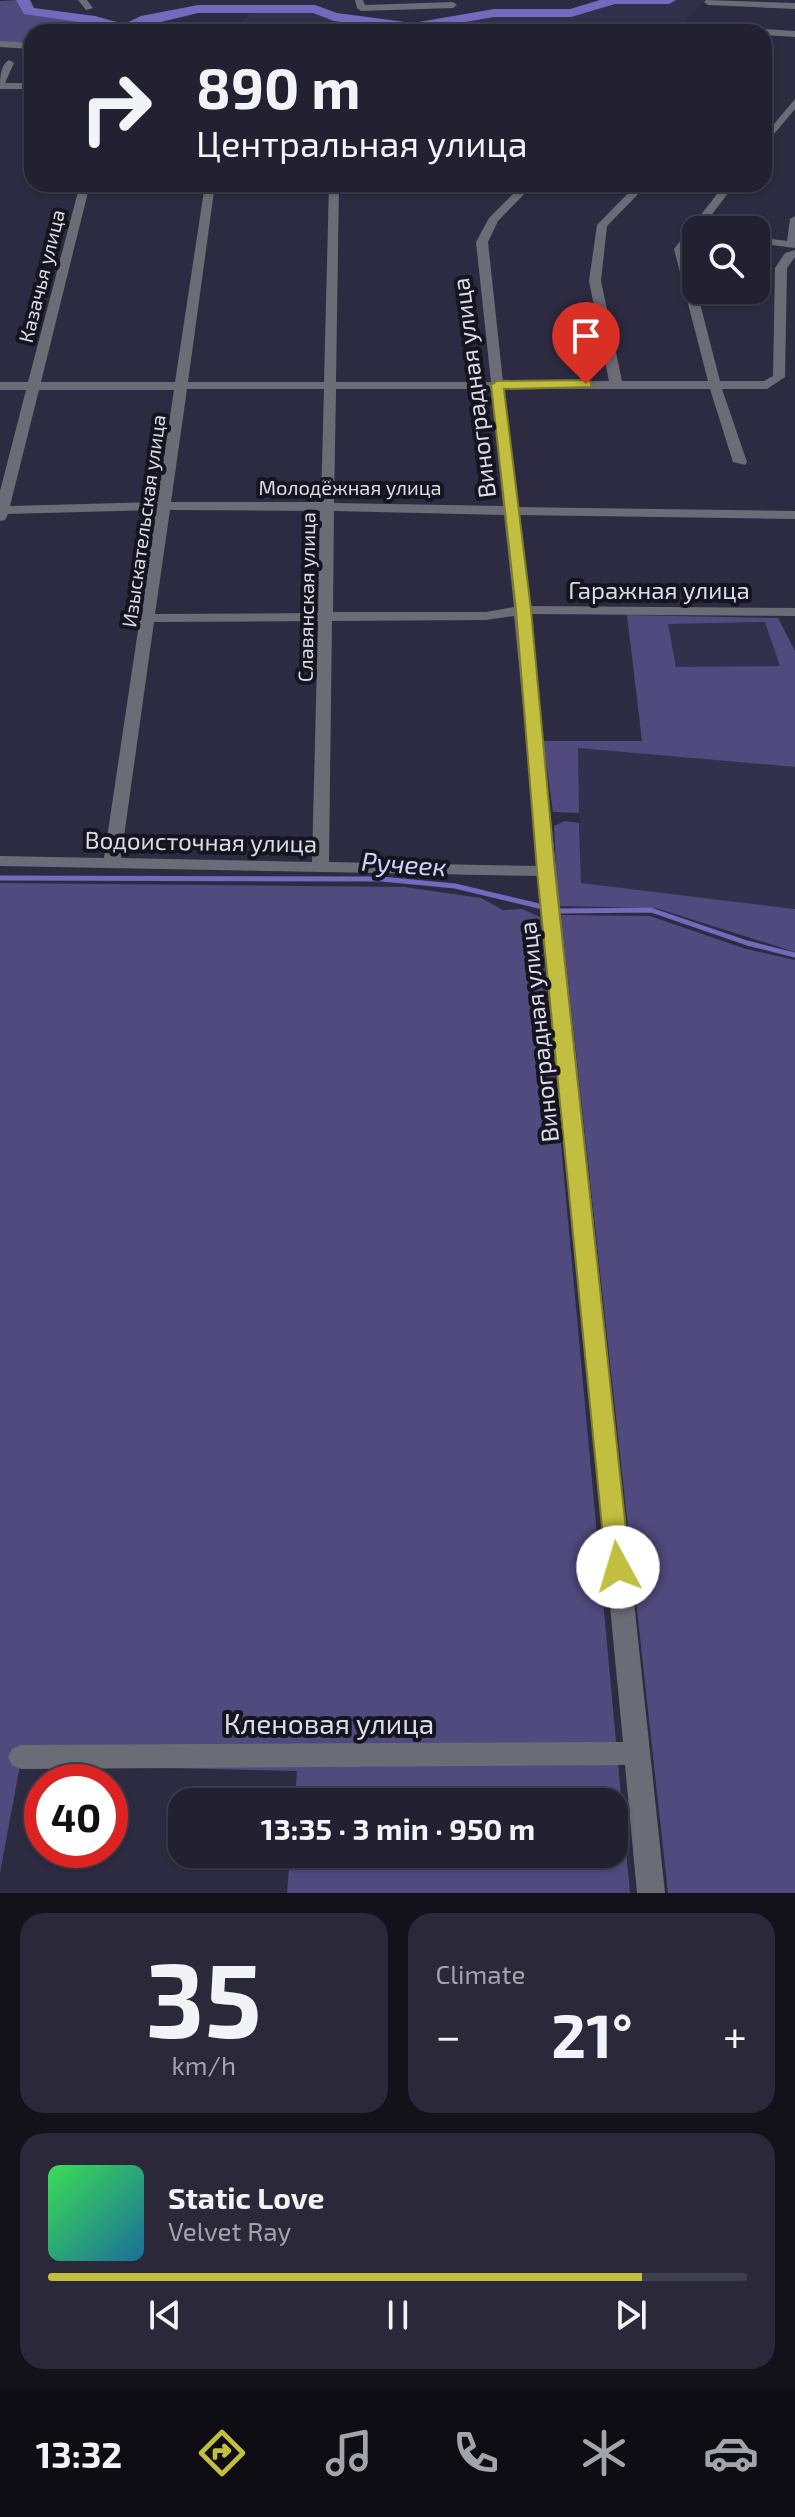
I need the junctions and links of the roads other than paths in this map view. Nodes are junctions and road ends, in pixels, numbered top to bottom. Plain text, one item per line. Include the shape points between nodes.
1 (359, 0) edge
2 (708, 1) edge
3 (453, 5) dead end
4 (795, 6) edge
5 (700, 11) dead end
6 (693, 21) dead end
7 (690, 24) edge
8 (772, 33) edge
9 (795, 34) edge
10 (0, 44) edge
11 (24, 46) edge
12 (9, 63) dead end
13 (0, 86) edge
14 (24, 86) edge
15 (795, 102) edge
16 (772, 132) edge
17 (83, 192) edge
18 (209, 192) edge
19 (334, 192) edge
20 (521, 192) edge
21 (635, 192) edge
22 (724, 192) edge
23 (707, 216) edge
24 (795, 219) edge
25 (770, 243) edge
26 (794, 248) edge
27 (694, 304) edge
28 (331, 384) junction
29 (616, 384) junction
30 (182, 385) junction
31 (497, 385) junction
32 (715, 385) junction
33 (0, 386) edge
34 (34, 386) junction
35 (740, 462) dead end
36 (165, 506) junction
37 (328, 507) junction
38 (513, 511) junction
39 (1, 513) edge
40 (795, 515) edge
41 (524, 610) junction
42 (795, 612) edge
43 (326, 616) junction
44 (150, 618) junction
45 (0, 861) edge
46 (112, 863) junction
47 (320, 866) junction
48 (546, 871) junction
49 (637, 1753) junction
50 (21, 1757) dead end
51 (651, 1893) edge

1 - 3 street via 361,8
2 - 4 street
2 - 5 street
6 - 7 street
8 - 9 street
10 - 11 street
12 - 13 street
13 - 14 street
15 - 16 street
17 - 34 street, Казачья улица
18 - 30 street, Изыскательская улица
19 - 28 street, Славянская улица
20 - 31 street, Виноградная улица via 493,220 482,242
21 - 29 street via 602,225 595,281
22 - 23 street
24 - 26 street
25 - 26 street
26 - 32 street via 781,268 779,377 758,386
27 - 32 street
28 - 30 street
28 - 31 street
28 - 37 street, Славянская улица
29 - 31 street
29 - 32 street
30 - 34 street
30 - 36 street, Изыскательская улица
31 - 38 street, Виноградная улица
32 - 35 street
33 - 34 street
34 - 39 street, Казачья улица
36 - 37 street, Молодёжная улица
36 - 39 street, Молодёжная улица
36 - 44 street, Изыскательская улица
37 - 38 street, Молодёжная улица
37 - 43 street, Славянская улица
38 - 40 street, Молодёжная улица
38 - 41 street, Виноградная улица
41 - 42 street, Гаражная улица
41 - 43 street, Гаражная улица via 486,616
41 - 48 street, Виноградная улица
43 - 44 street, Гаражная улица
43 - 47 street, Славянская улица
44 - 46 street, Изыскательская улица
45 - 46 street, Водоисточная улица
46 - 47 street, Водоисточная улица
47 - 48 street, Водоисточная улица
48 - 49 street, Виноградная улица
49 - 50 street, Кленовая улица
49 - 51 street, Виноградная улица

